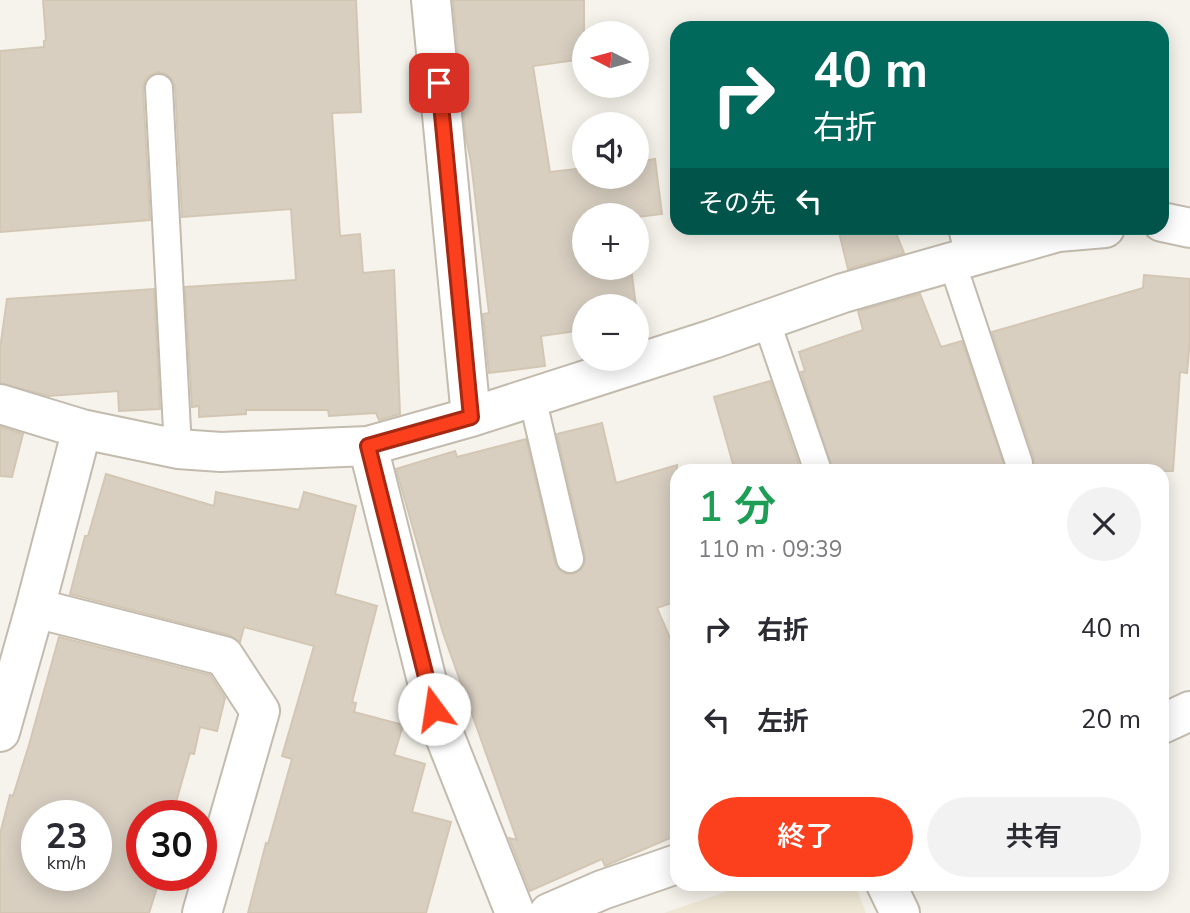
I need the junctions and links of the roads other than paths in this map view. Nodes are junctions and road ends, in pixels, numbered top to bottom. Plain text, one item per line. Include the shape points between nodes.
1 (431, 0) edge
2 (159, 88) dead end
3 (1169, 224) edge
4 (1190, 228) edge
5 (1041, 235) edge
6 (961, 249) edge
7 (766, 320) junction
8 (532, 397) junction
9 (0, 404) edge
10 (471, 417) junction
11 (82, 429) junction
12 (368, 446) junction
13 (178, 449) junction
14 (1019, 463) dead end
15 (816, 464) edge
16 (570, 559) dead end
17 (35, 608) junction
18 (1190, 711) edge
19 (1169, 721) edge
20 (0, 731) edge
21 (670, 866) edge
22 (889, 891) edge
23 (202, 913) edge
24 (515, 913) edge
25 (549, 913) edge
26 (900, 913) edge

1 - 10 street
2 - 13 lane
3 - 4 street
5 - 6 street
6 - 7 street
6 - 14 lane
7 - 8 street
7 - 15 lane
8 - 10 street
8 - 16 lane
9 - 11 street
10 - 12 street
11 - 13 street
11 - 17 street
12 - 13 street via 221,453
12 - 24 street via 434,709
17 - 20 street
17 - 23 street via 225,656 260,711
18 - 19 street
21 - 25 street
22 - 26 street

